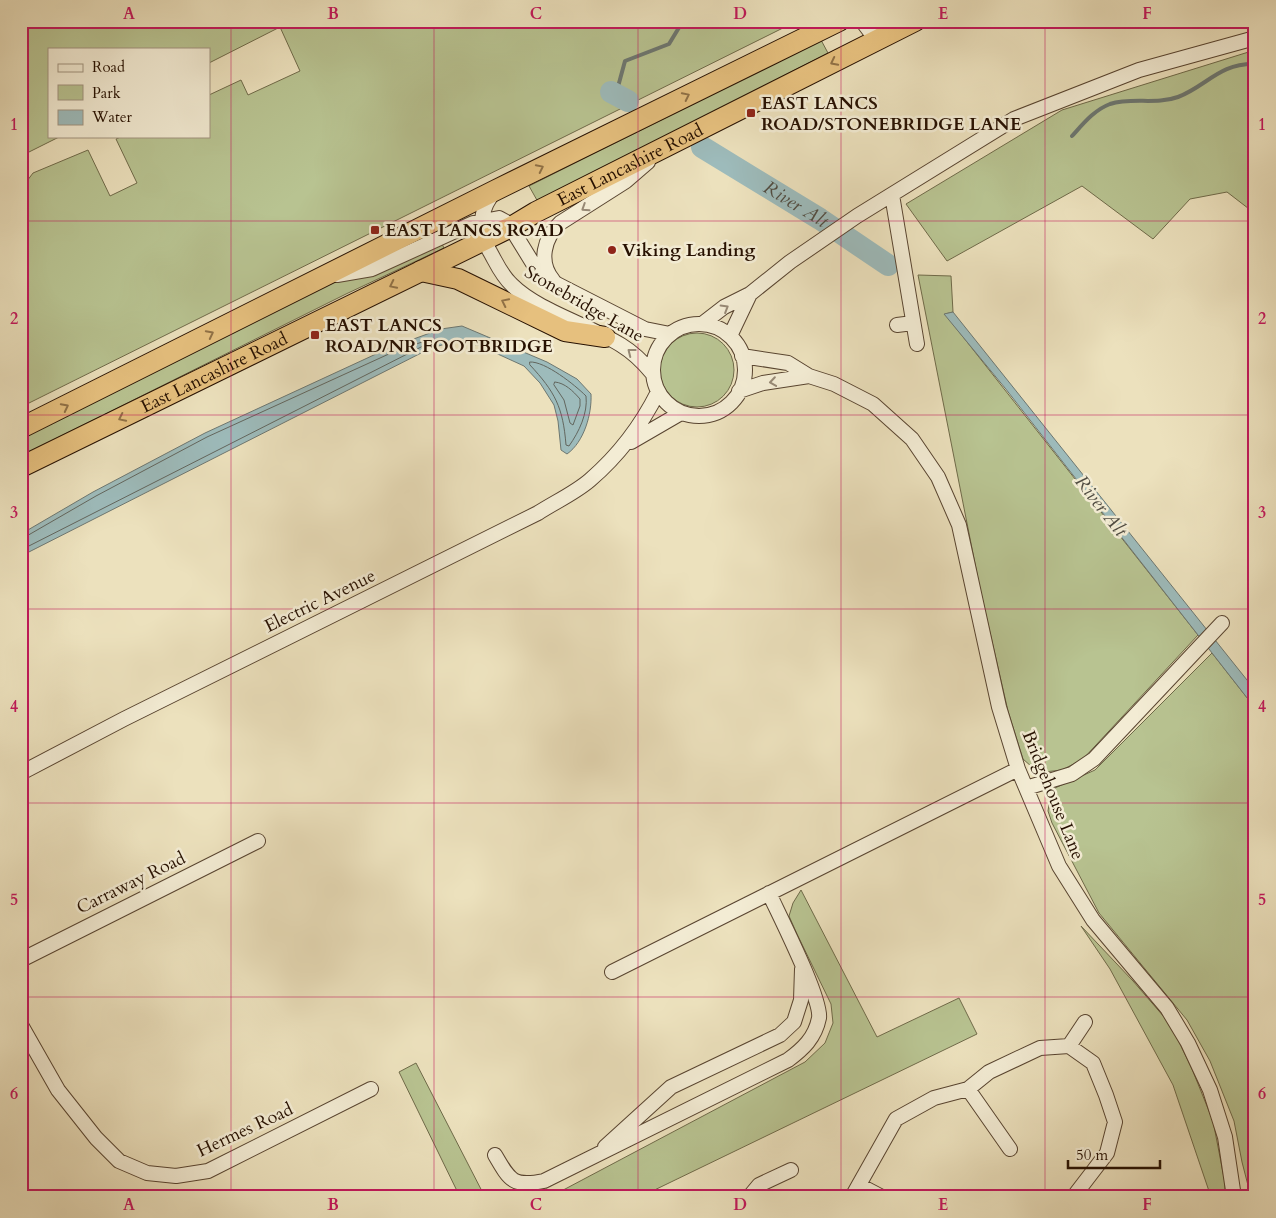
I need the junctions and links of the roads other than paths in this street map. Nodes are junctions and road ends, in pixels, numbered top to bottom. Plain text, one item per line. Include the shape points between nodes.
1 (839, 21) edge
2 (862, 21) edge
3 (915, 21) edge
4 (877, 31) edge
5 (1255, 38) edge
6 (666, 147) junction
7 (496, 190) junction
8 (892, 195) junction
9 (511, 227) junction
10 (483, 230) junction
11 (420, 271) junction
12 (324, 277) junction
13 (557, 284) junction
14 (750, 294) junction
15 (913, 323) junction
16 (702, 324) junction
17 (897, 325) dead end
18 (670, 334) junction
19 (730, 336) junction
20 (605, 337) junction
21 (917, 344) dead end
22 (742, 356) junction
23 (652, 373) junction
24 (809, 376) junction
25 (739, 391) junction
26 (658, 392) junction
27 (681, 413) junction
28 (21, 428) edge
29 (624, 447) junction
30 (22, 467) edge
31 (1222, 622) dead end
32 (1018, 769) junction
33 (21, 773) edge
34 (1026, 788) junction
35 (258, 841) dead end
36 (769, 893) junction
37 (21, 960) edge
38 (802, 966) junction
39 (612, 972) dead end
40 (1085, 1022) dead end
41 (21, 1025) edge
42 (1069, 1046) junction
43 (371, 1089) dead end
44 (968, 1089) junction
45 (1010, 1149) dead end
46 (495, 1155) dead end
47 (596, 1156) junction
48 (791, 1170) dead end
49 (855, 1191) edge
50 (748, 1197) edge
51 (882, 1197) edge
52 (1074, 1197) edge
53 (1234, 1197) edge

7 -> 1 highway, East Lancashire Road
2 - 4 street
3 - 4 highway, East Lancashire Road
4 -> 6 highway, East Lancashire Road
5 - 8 street via 1140,70 1014,119
6 - 9 highway, East Lancashire Road
6 -> 13 street via 626,181 560,223 549,234 545,260 547,270
7 - 10 street via 488,201
7 - 12 highway, East Lancashire Road
8 - 14 street via 790,262
8 - 15 street
9 - 10 highway, East Lancashire Road
9 - 13 street, Stonebridge Lane via 537,270
10 - 11 highway, East Lancashire Road
10 - 12 street via 372,269
10 - 20 street, Stonebridge Lane via 502,274 520,292
20 -> 11 highway via 565,331 458,279
11 -> 30 highway, East Lancashire Road
28 -> 12 highway, East Lancashire Road
13 - 18 street, Stonebridge Lane via 645,329
16 -> 14 street via 724,307
14 - 19 street
15 - 17 street
15 - 21 street
16 - 18 street via 680,328
16 - 19 street
18 - 23 street via 654,358
19 - 22 street
23 -> 20 street, Stonebridge Lane via 631,352
22 - 24 street, Bridgehouse Lane via 788,363
22 - 25 street via 744,374
23 - 26 street
24 -> 25 street, Bridgehouse Lane via 763,383
24 - 32 street, Bridgehouse Lane via 834,384 873,404 912,439 938,477 958,525 999,707
25 - 27 street via 733,400 715,413 704,416
26 - 27 street via 668,405
26 - 29 street, Electric Avenue
27 - 29 street, Electric Avenue
29 - 33 street, Electric Avenue via 589,481 538,513
31 - 34 street via 1094,759 1072,774
32 - 34 street, Bridgehouse Lane
32 - 36 street
34 - 53 street, Bridgehouse Lane via 1059,866 1093,920 1167,1008 1188,1043 1210,1090 1225,1137
35 - 37 street, Carraway Road
36 - 38 street
36 - 39 street
38 - 47 street via 801,1000 794,1022 780,1035 671,1087
38 - 47 street via 816,997 819,1016 815,1031 804,1048 788,1060
40 - 42 street
41 - 43 street, Hermes Road via 58,1090 96,1138 119,1161 147,1173 176,1176 208,1171
42 - 44 street via 1040,1048 989,1072
42 - 52 street via 1092,1064 1115,1122 1107,1153
44 - 45 street
44 - 49 street via 934,1098 896,1119
46 - 47 street via 506,1174 527,1184 544,1181
48 - 50 street via 759,1185
49 - 51 street

